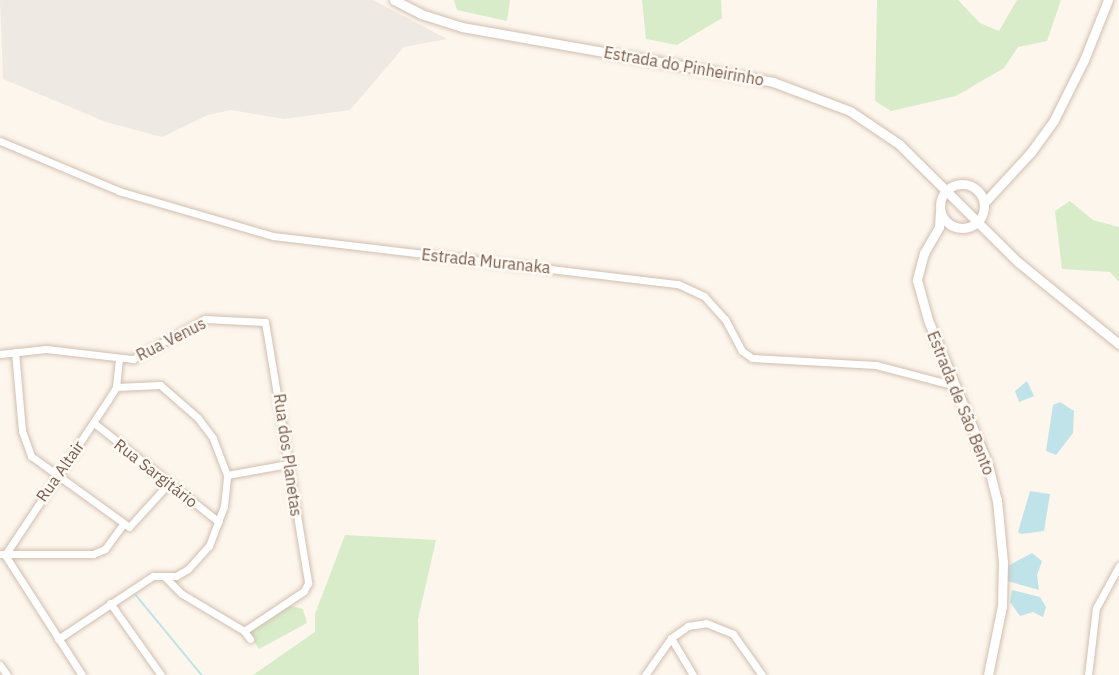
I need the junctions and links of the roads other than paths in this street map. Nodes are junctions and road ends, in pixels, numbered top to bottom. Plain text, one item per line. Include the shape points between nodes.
1 (394, 0) edge
2 (1108, 0) edge
3 (0, 141) edge
4 (998, 183) junction
5 (972, 186) junction
6 (946, 191) junction
7 (984, 203) junction
8 (940, 212) junction
9 (977, 222) junction
10 (952, 226) junction
11 (932, 241) junction
12 (268, 327) joint
13 (1119, 344) edge
14 (15, 352) junction
15 (0, 354) edge
16 (119, 360) junction
17 (952, 385) junction
18 (116, 387) junction
19 (94, 423) junction
20 (288, 464) junction
21 (227, 475) junction
22 (55, 476) junction
23 (169, 483) junction
24 (219, 522) junction
25 (123, 524) junction
26 (3, 555) edge
27 (1119, 566) edge
28 (164, 576) junction
29 (110, 603) junction
30 (244, 631) junction
31 (671, 638) junction
32 (58, 639) junction
33 (250, 639) dead end
34 (0, 665) edge
35 (7, 675) edge
36 (82, 675) edge
37 (161, 675) edge
38 (645, 675) edge
39 (693, 675) edge
40 (762, 675) edge
41 (988, 675) edge
42 (1088, 675) edge

1 - 6 street, Estrada do Pinheirinho via 421,14 462,27 682,64 800,91 872,123
2 - 4 street via 1054,120 1031,152
3 - 17 street, Estrada Muranaka via 119,191 273,236 678,284 704,296 725,319 742,351 752,358 876,365
4 - 5 street
4 - 7 street
5 - 6 street via 958,184
5 - 7 street
6 - 8 street
6 - 9 street, Estrada do Pinheirinho
7 - 9 street
8 - 10 street
8 - 11 street, Estrada de São Bento
9 - 10 street via 965,228
9 - 13 street, Estrada do Pinheirinho via 1018,262
10 - 11 street, Estrada de São Bento
11 - 17 street, Estrada de São Bento via 919,264 918,287
12 - 16 street, Rua Venus via 260,319 205,319 147,354
12 - 20 street, Rua dos Planetas
14 - 15 street, Rua Venus
14 - 16 street, Rua Venus via 56,350
14 - 22 street via 24,447
16 - 18 street
17 - 41 street, Estrada de São Bento via 988,465 997,500 1003,562 1002,606
18 - 19 street, Rua Altair
18 - 21 street via 151,383 179,399 213,438
19 - 22 street, Rua Altair
19 - 23 street, Rua Sargitário
20 - 21 street
20 - 30 street, Rua dos Planetas via 308,583 304,591
21 - 24 street
22 - 25 street
22 - 26 street, Rua Altair
23 - 24 street, Rua Sargitário
23 - 25 street via 134,525
24 - 28 street via 209,546 195,562 181,574
25 - 26 street via 105,549 93,554
26 - 32 street
27 - 42 street via 1096,608
28 - 29 street via 153,576
28 - 30 street via 191,600
29 - 32 street
29 - 37 street
30 - 33 street
31 - 38 street
31 - 39 street
31 - 40 street via 695,623 725,628 740,641
32 - 36 street
34 - 35 street

